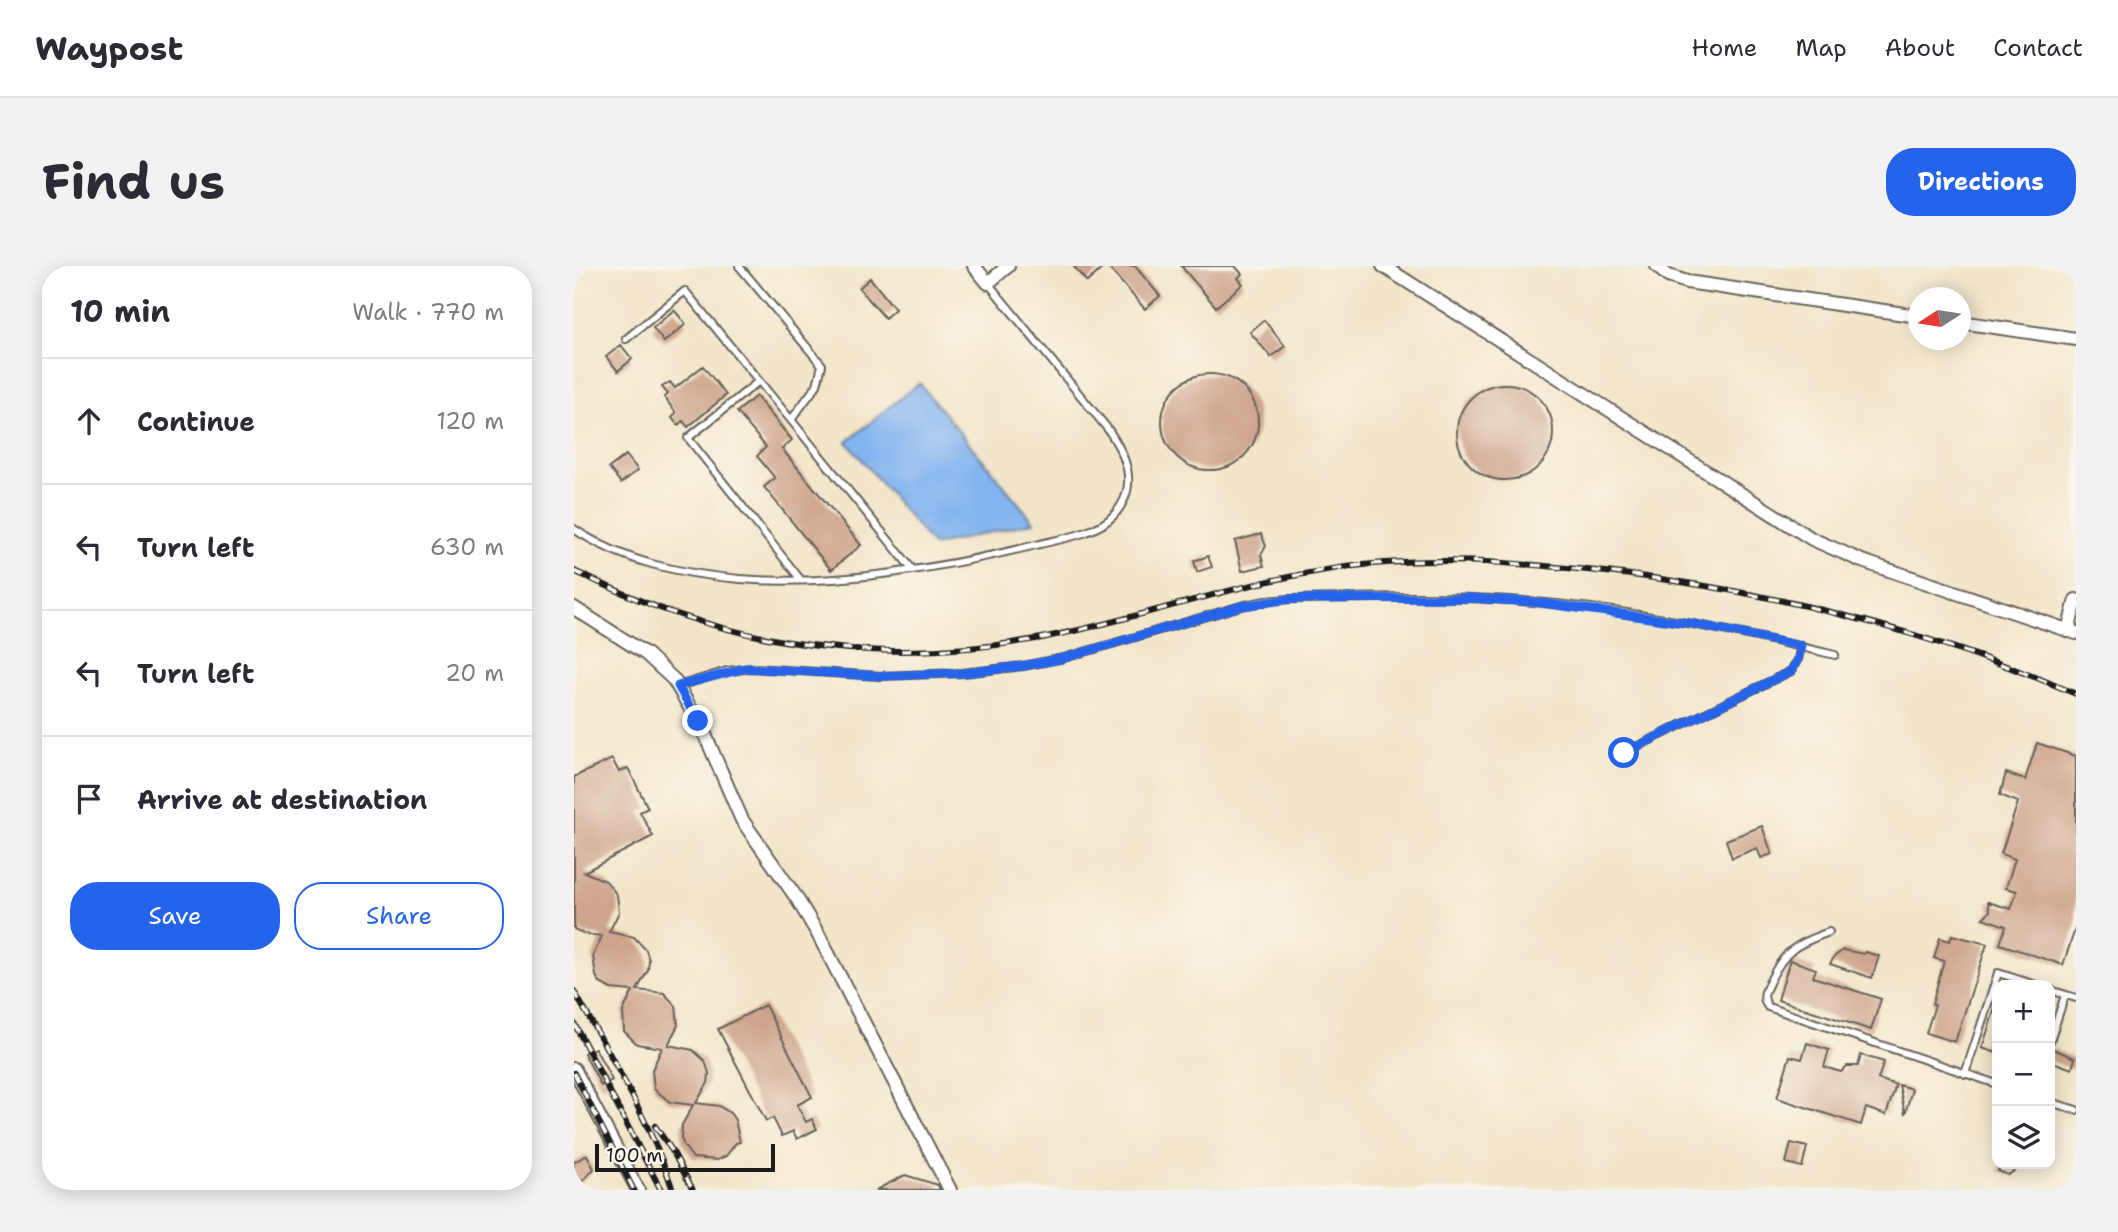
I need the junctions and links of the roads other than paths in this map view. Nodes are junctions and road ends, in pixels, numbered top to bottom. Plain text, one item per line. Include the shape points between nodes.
1 (739, 266) edge
2 (974, 266) edge
3 (1008, 266) edge
4 (1384, 266) edge
5 (1657, 266) edge
6 (988, 283) junction
7 (1908, 314) edge
8 (1971, 323) edge
9 (626, 339) dead end
10 (2076, 339) edge
11 (759, 382) junction
12 (791, 420) junction
13 (574, 528) edge
14 (912, 569) junction
15 (801, 580) junction
16 (2076, 600) edge
17 (574, 608) edge
18 (2072, 632) edge
19 (1801, 646) junction
20 (1835, 654) dead end
21 (678, 686) junction
22 (1624, 753) dead end
23 (1829, 932) dead end
24 (1996, 980) edge
25 (2020, 980) edge
26 (1992, 991) edge
27 (2055, 992) edge
28 (2065, 995) junction
29 (2076, 998) edge
30 (2055, 1026) edge
31 (574, 1069) edge
32 (1965, 1074) junction
33 (1992, 1082) edge
34 (2055, 1104) edge
35 (2076, 1110) edge
36 (638, 1190) edge
37 (950, 1190) edge

1 - 12 lane via 822,365 817,385
2 - 6 street
3 - 6 street
4 - 18 street via 1812,539 1862,561
5 - 7 street via 1668,276 1687,282
6 - 14 lane via 1116,441 1128,465 1126,492 1113,515 1084,532
8 - 10 street
9 - 11 lane via 685,291
11 - 12 lane
11 - 15 lane via 688,438
12 - 14 lane
13 - 15 lane via 597,543 664,567 738,579
14 - 15 lane
16 - 18 street
17 - 21 street via 646,654
19 - 20 lane
19 - 21 lane via 1703,625 1534,602 1290,599 1241,606 1023,666 880,676 746,668
19 - 22 lane via 1791,671
21 - 37 street via 703,730 742,820 818,934
23 - 32 lane via 1784,956 1764,994 1766,1004
24 - 25 lane via 1998,973
26 - 32 lane
27 - 28 lane
28 - 29 lane
28 - 30 lane
31 - 36 street
32 - 33 lane
34 - 35 lane

